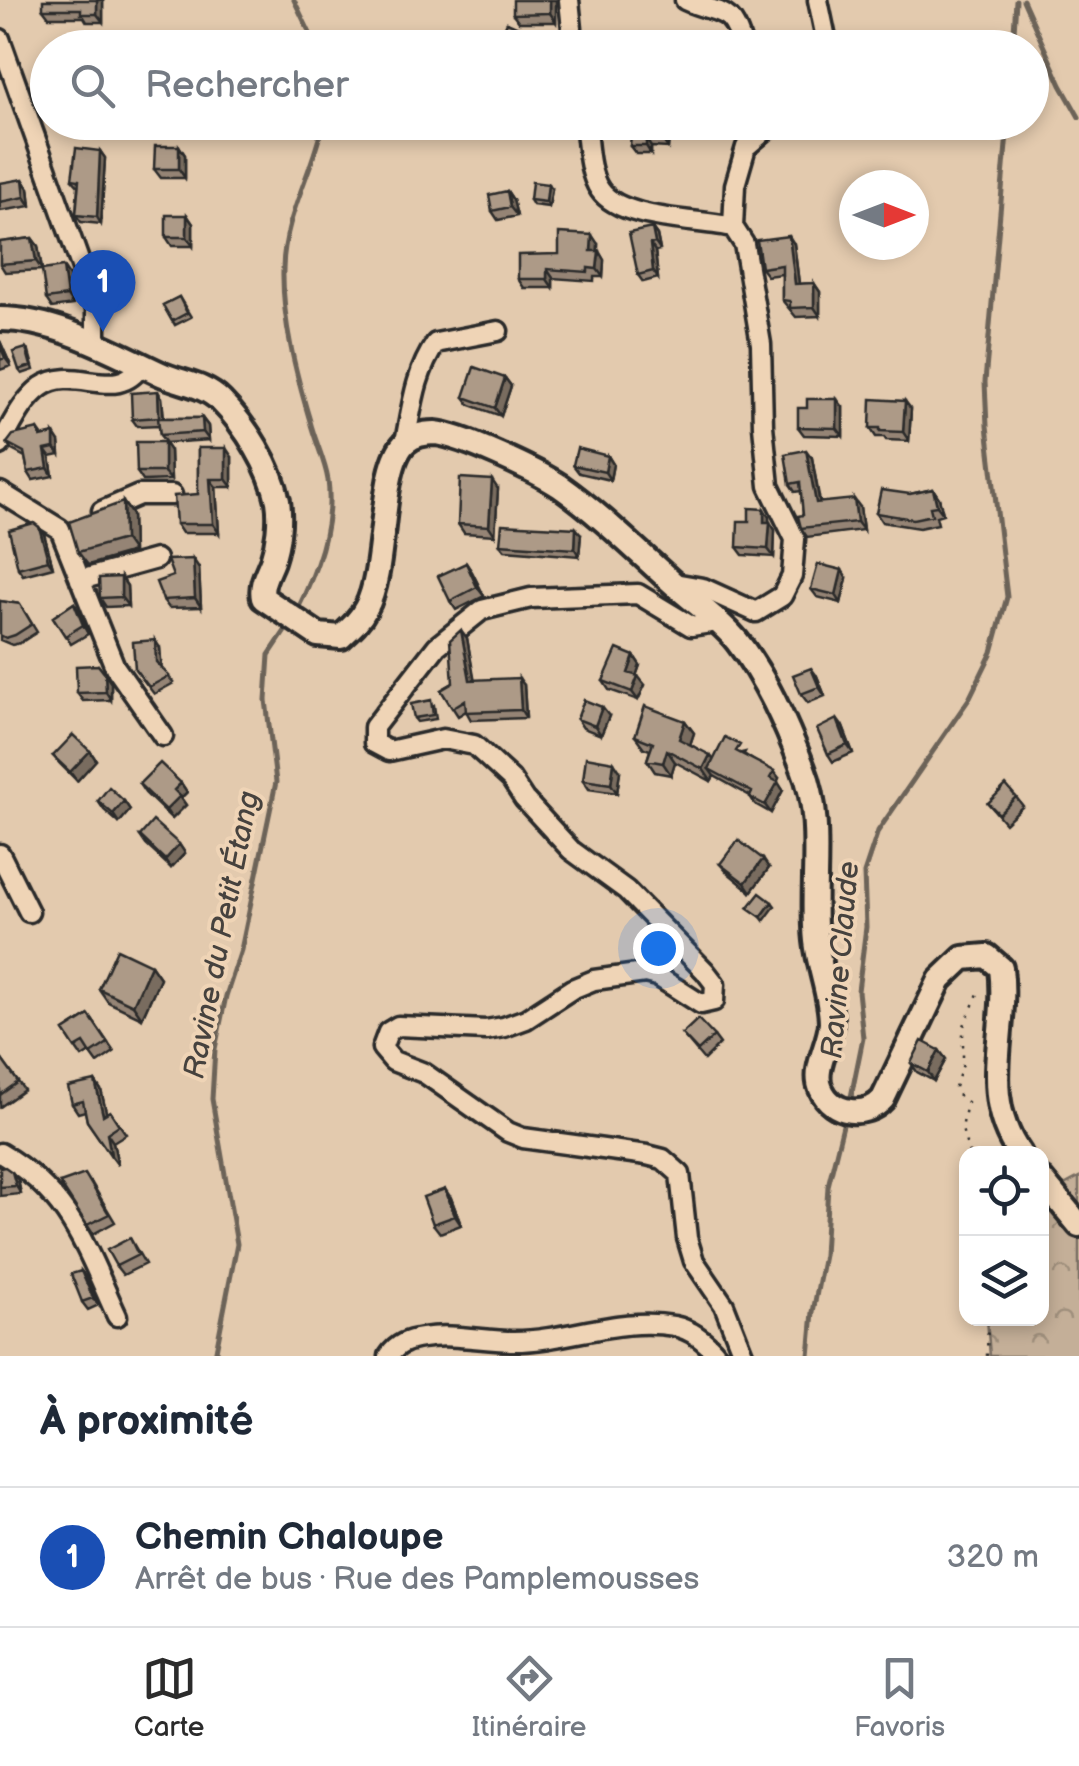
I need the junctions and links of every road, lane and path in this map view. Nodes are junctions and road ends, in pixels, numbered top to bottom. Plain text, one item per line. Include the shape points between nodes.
1 (569, 0) edge
2 (686, 0) edge
3 (818, 0) edge
4 (572, 30) edge
5 (737, 30) edge
6 (824, 30) edge
7 (0, 39) edge
8 (30, 123) edge
9 (36, 140) edge
10 (587, 140) edge
11 (753, 140) edge
12 (732, 227) junction
13 (0, 319) edge
14 (498, 330) dead end
15 (96, 344) junction
16 (142, 364) junction
17 (405, 442) junction
18 (0, 445) edge
19 (0, 492) edge
20 (172, 495) edge
21 (76, 522) junction
22 (156, 559) dead end
23 (80, 580) junction
24 (673, 583) junction
25 (717, 622) junction
26 (163, 736) dead end
27 (0, 854) edge
28 (30, 912) dead end
29 (1004, 986) junction
30 (967, 1146) edge
31 (1016, 1146) edge
32 (0, 1153) edge
33 (1049, 1189) edge
34 (1079, 1225) edge
35 (117, 1316) dead end
36 (988, 1326) edge
37 (389, 1356) edge
38 (718, 1356) edge
39 (744, 1356) edge
40 (987, 1356) edge

1 - 4 street
2 - 5 street via 725,12
3 - 6 street
7 - 8 street
9 - 15 street via 96,308
10 - 12 street via 599,190 614,204
11 - 12 street via 734,185
12 - 24 street via 749,270 770,486 795,539 792,576 782,596 756,612 703,588
13 - 15 main road
14 - 17 street via 436,343 416,382
15 - 16 main road
16 - 17 main road via 222,402 261,458 279,521 261,588 268,603 318,634 342,637 368,606 391,464
16 - 18 street via 118,384 76,379 44,386 25,402
17 - 24 main road via 419,434 446,435 552,481
19 - 21 street
20 - 21 street via 139,495
21 - 23 street
22 - 23 street
23 - 26 street via 114,667
24 - 25 main road
25 - 29 main road via 756,666 810,790 816,937 830,1016 819,1086 833,1104 864,1113 883,1099 953,964 987,956 1001,968
25 - 39 street via 692,626 638,594 531,598 482,610 437,646 374,727 374,743 389,751 443,739 474,744 492,758 570,850 626,890 705,971 715,984 714,1001 701,1004 656,976 628,975 572,989 504,1027 398,1026 382,1048 393,1062 424,1072 508,1132 647,1155 674,1166 694,1261 724,1305
27 - 28 street
29 - 30 path via 982,984 964,1028 956,1087 967,1102
29 - 31 main road via 996,1078
32 - 35 street via 43,1184 73,1220
33 - 34 main road
36 - 40 path
37 - 38 street via 422,1338 513,1341 642,1324 688,1329

